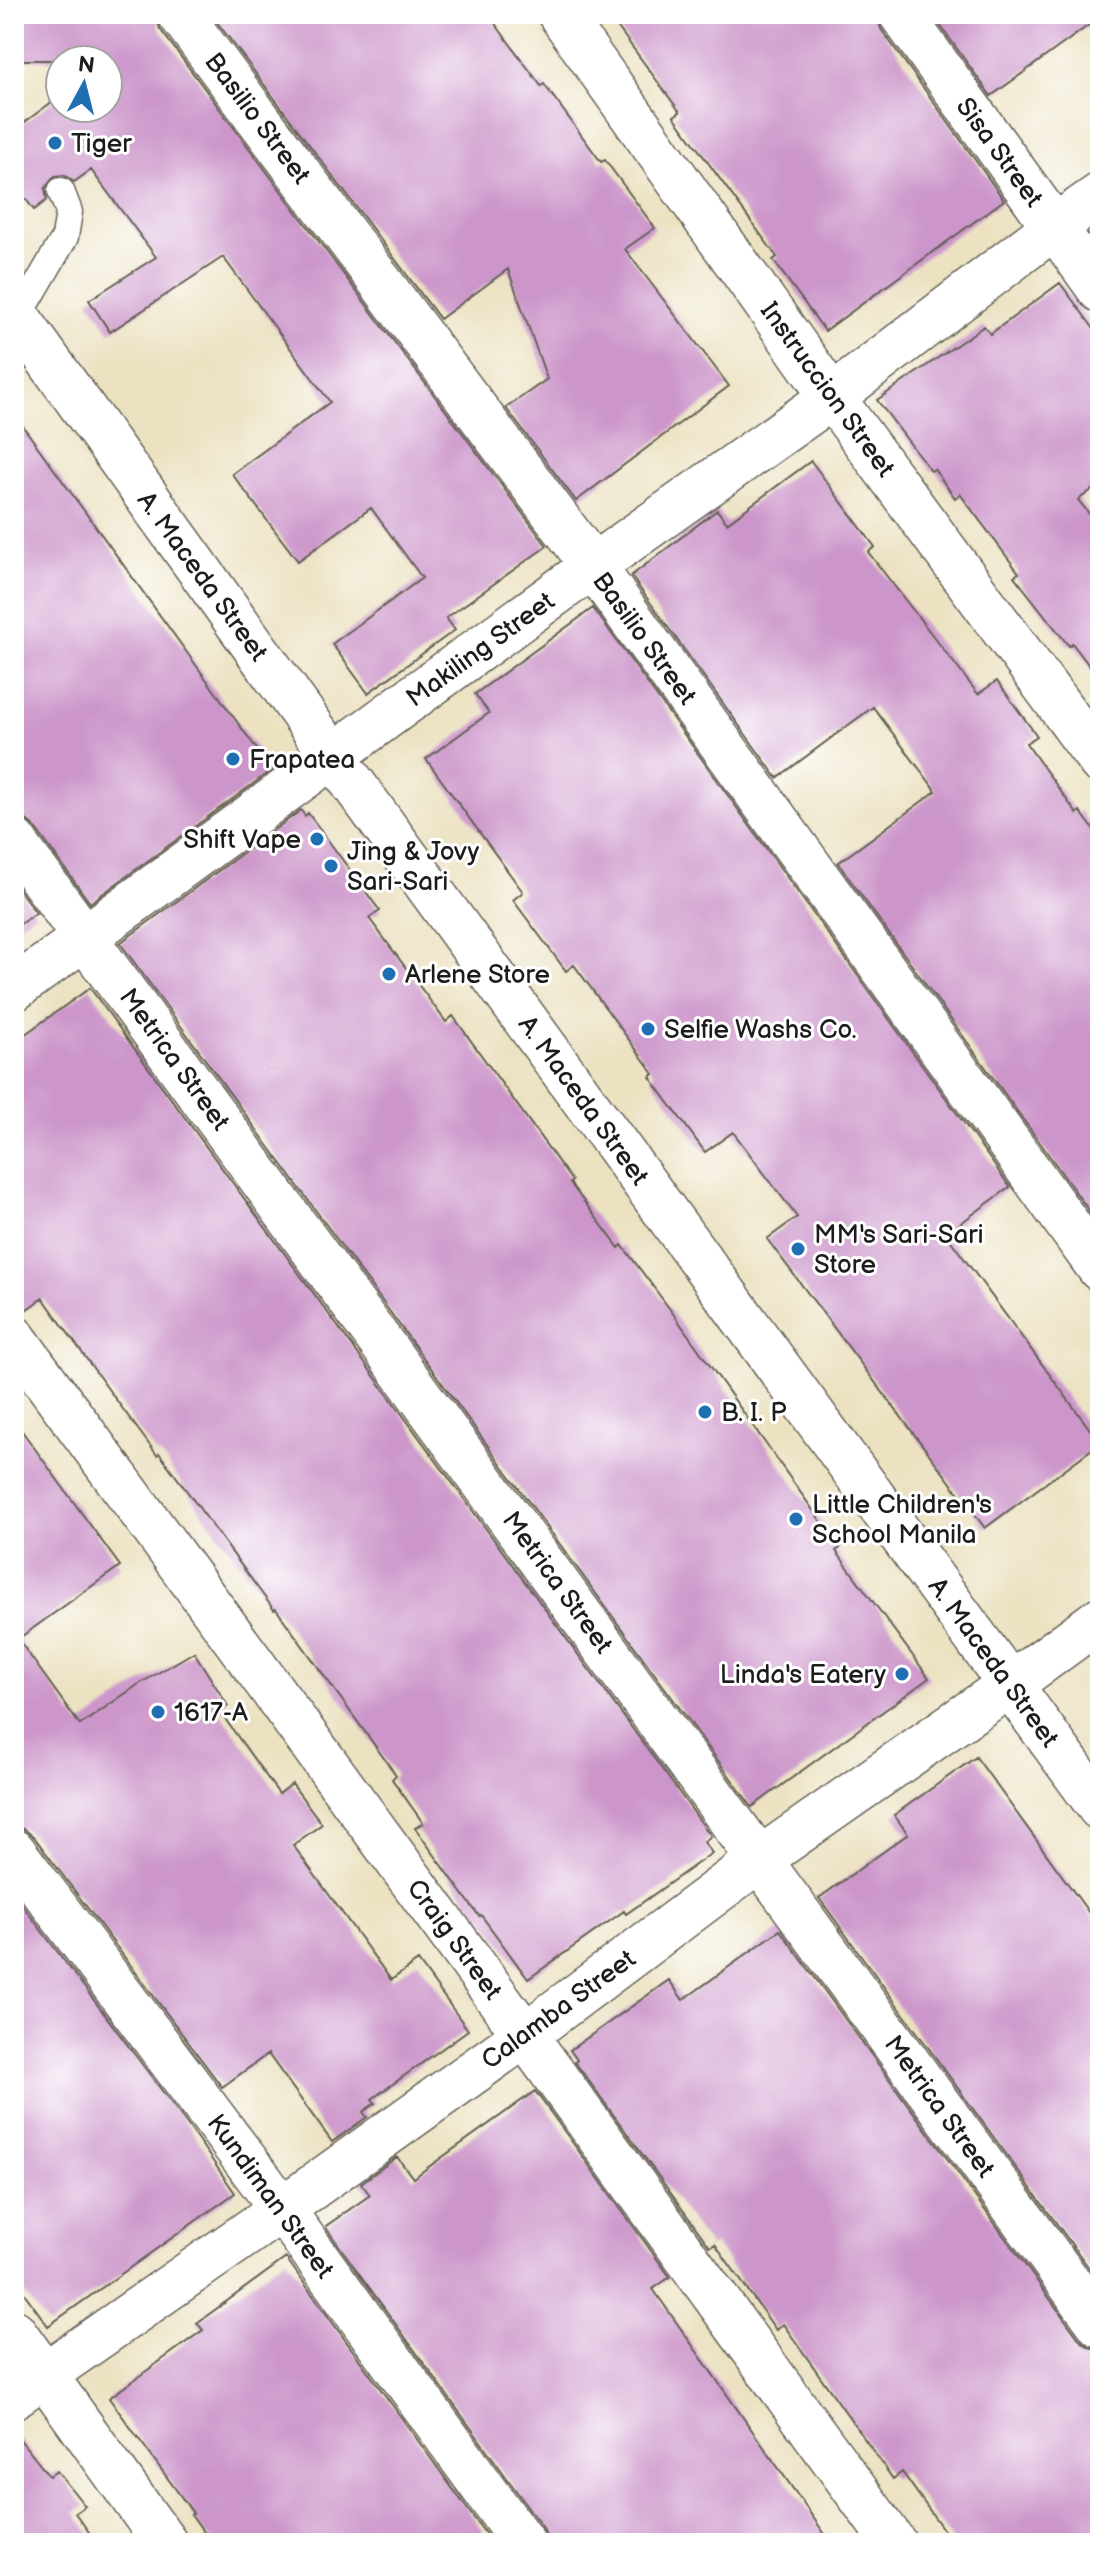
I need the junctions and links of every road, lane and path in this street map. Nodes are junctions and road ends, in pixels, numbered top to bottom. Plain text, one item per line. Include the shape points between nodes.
1 (180, 14) edge
2 (560, 14) edge
3 (901, 14) edge
4 (61, 191) dead end
5 (1100, 195) edge
6 (1054, 227) junction
7 (1100, 290) edge
8 (16, 315) edge
9 (832, 397) junction
10 (593, 566) junction
11 (333, 756) junction
12 (1100, 761) edge
13 (14, 841) edge
14 (86, 938) junction
15 (14, 989) edge
16 (1100, 1269) edge
17 (14, 1338) edge
18 (1100, 1619) edge
19 (1011, 1684) junction
20 (1100, 1808) edge
21 (14, 1852) edge
22 (760, 1859) junction
23 (525, 2035) junction
24 (282, 2209) junction
25 (1100, 2325) edge
26 (14, 2332) edge
27 (29, 2384) edge
28 (165, 2543) edge
29 (523, 2543) edge
30 (894, 2543) edge

1 - 10 street, Basilio Street
2 - 9 street, Instruccion Street
3 - 6 street, Sisa Street
4 - 8 lane via 69,212 65,237
5 - 6 street, Makiling Street
6 - 7 street, Sisa Street
6 - 9 street, Makiling Street
8 - 11 street, A. Maceda Street
9 - 10 street, Makiling Street
9 - 12 street, Instruccion Street
10 - 11 street, Makiling Street
10 - 16 street, Basilio Street
11 - 14 street, Makiling Street
11 - 19 street, A. Maceda Street
13 - 14 street, Metrica Street
14 - 15 street, Makiling Street
14 - 22 street, Metrica Street
17 - 23 street, Craig Street
18 - 19 street, Calamba Street
19 - 20 street, A. Maceda Street
19 - 22 street, Calamba Street
21 - 24 street, Kundiman Street
22 - 23 street, Calamba Street
22 - 25 street, Metrica Street
23 - 24 street, Calamba Street
23 - 30 street, Craig Street
24 - 27 street, Calamba Street
24 - 29 street, Kundiman Street
26 - 27 street
27 - 28 street

